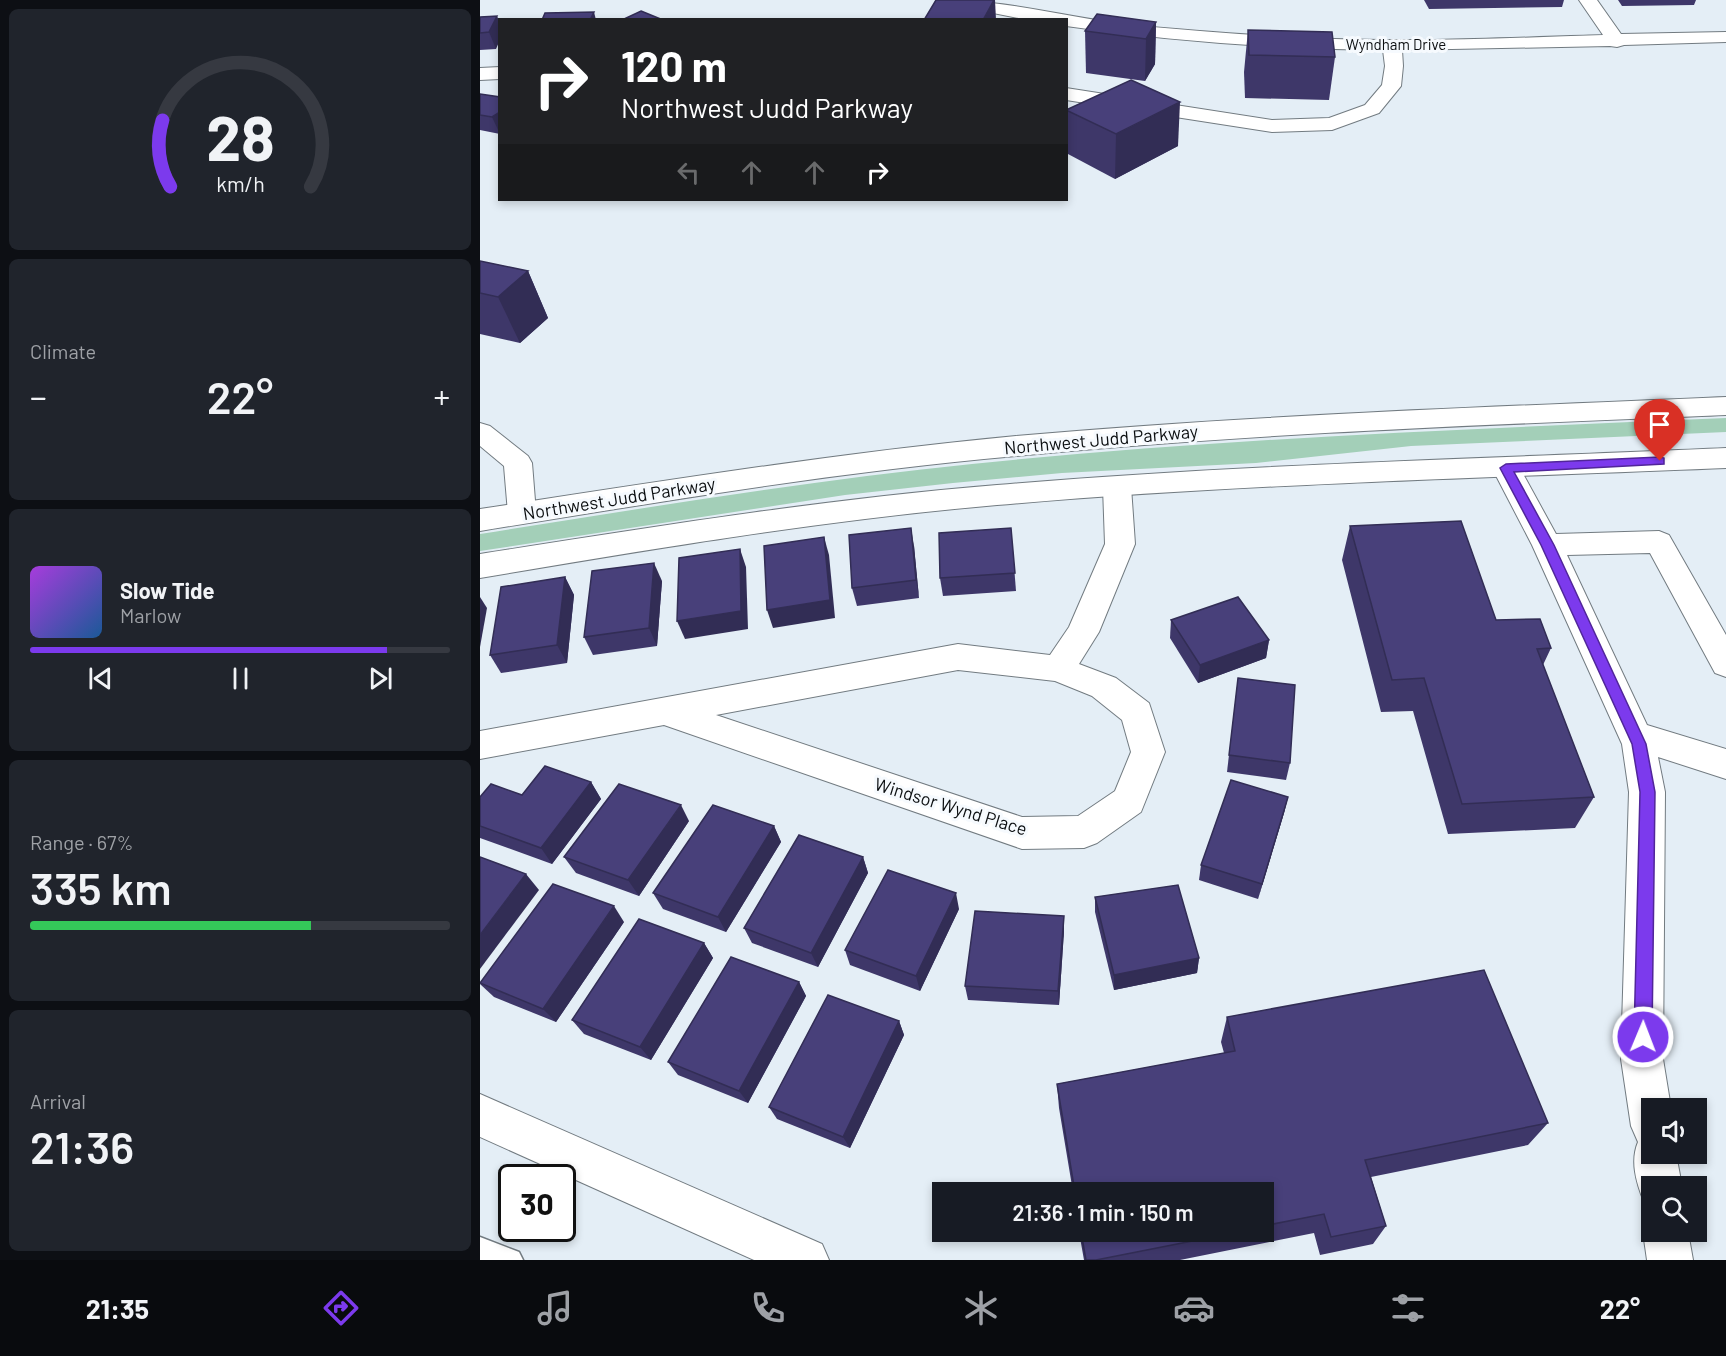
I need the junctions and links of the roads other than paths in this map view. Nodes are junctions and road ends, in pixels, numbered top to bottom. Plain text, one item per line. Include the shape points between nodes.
1 (953, 0) edge
2 (1588, 0) edge
3 (1038, 18) edge
4 (1068, 24) edge
5 (1726, 37) edge
6 (1617, 42) junction
7 (1392, 45) junction
8 (498, 73) edge
9 (480, 74) edge
10 (1068, 94) edge
11 (1726, 406) edge
12 (480, 432) edge
13 (1726, 458) edge
14 (1506, 468) junction
15 (1117, 487) junction
16 (522, 513) junction
17 (480, 520) edge
18 (1548, 545) junction
19 (480, 566) edge
20 (1726, 664) edge
21 (1058, 669) junction
22 (663, 711) junction
23 (1635, 735) junction
24 (480, 745) edge
25 (1726, 764) edge
26 (1648, 1098) edge
27 (480, 1115) edge
28 (1667, 1242) edge
29 (480, 1249) edge
30 (511, 1260) edge
31 (806, 1260) edge
32 (1670, 1260) edge

1 - 3 street, Wyndham Drive
2 - 6 street
4 - 7 street, Wyndham Drive via 1314,44
5 - 6 street, Wyndham Drive
6 - 7 street, Wyndham Drive
7 - 10 street via 1391,86 1372,109 1332,124 1272,126
8 - 9 street
11 - 16 highway, Northwest Judd Parkway via 1314,423 1026,446 860,463
12 - 16 street via 518,463
13 - 14 highway
14 - 15 highway
14 - 18 street
15 - 19 highway via 996,495 822,515
15 - 21 street via 1120,544 1083,632
16 - 17 highway, Northwest Judd Parkway
18 - 20 street via 1659,542
18 - 23 street
21 - 22 street, Windsor Wynd Place via 958,657
21 - 22 street, Windsor Wynd Place via 1104,687 1137,713 1148,752 1128,801 1083,832 1022,833
22 - 24 street, Windsor Wynd Place
23 - 25 street
23 - 26 street via 1647,792 1642,1059
27 - 31 street
28 - 32 street
29 - 30 lane

